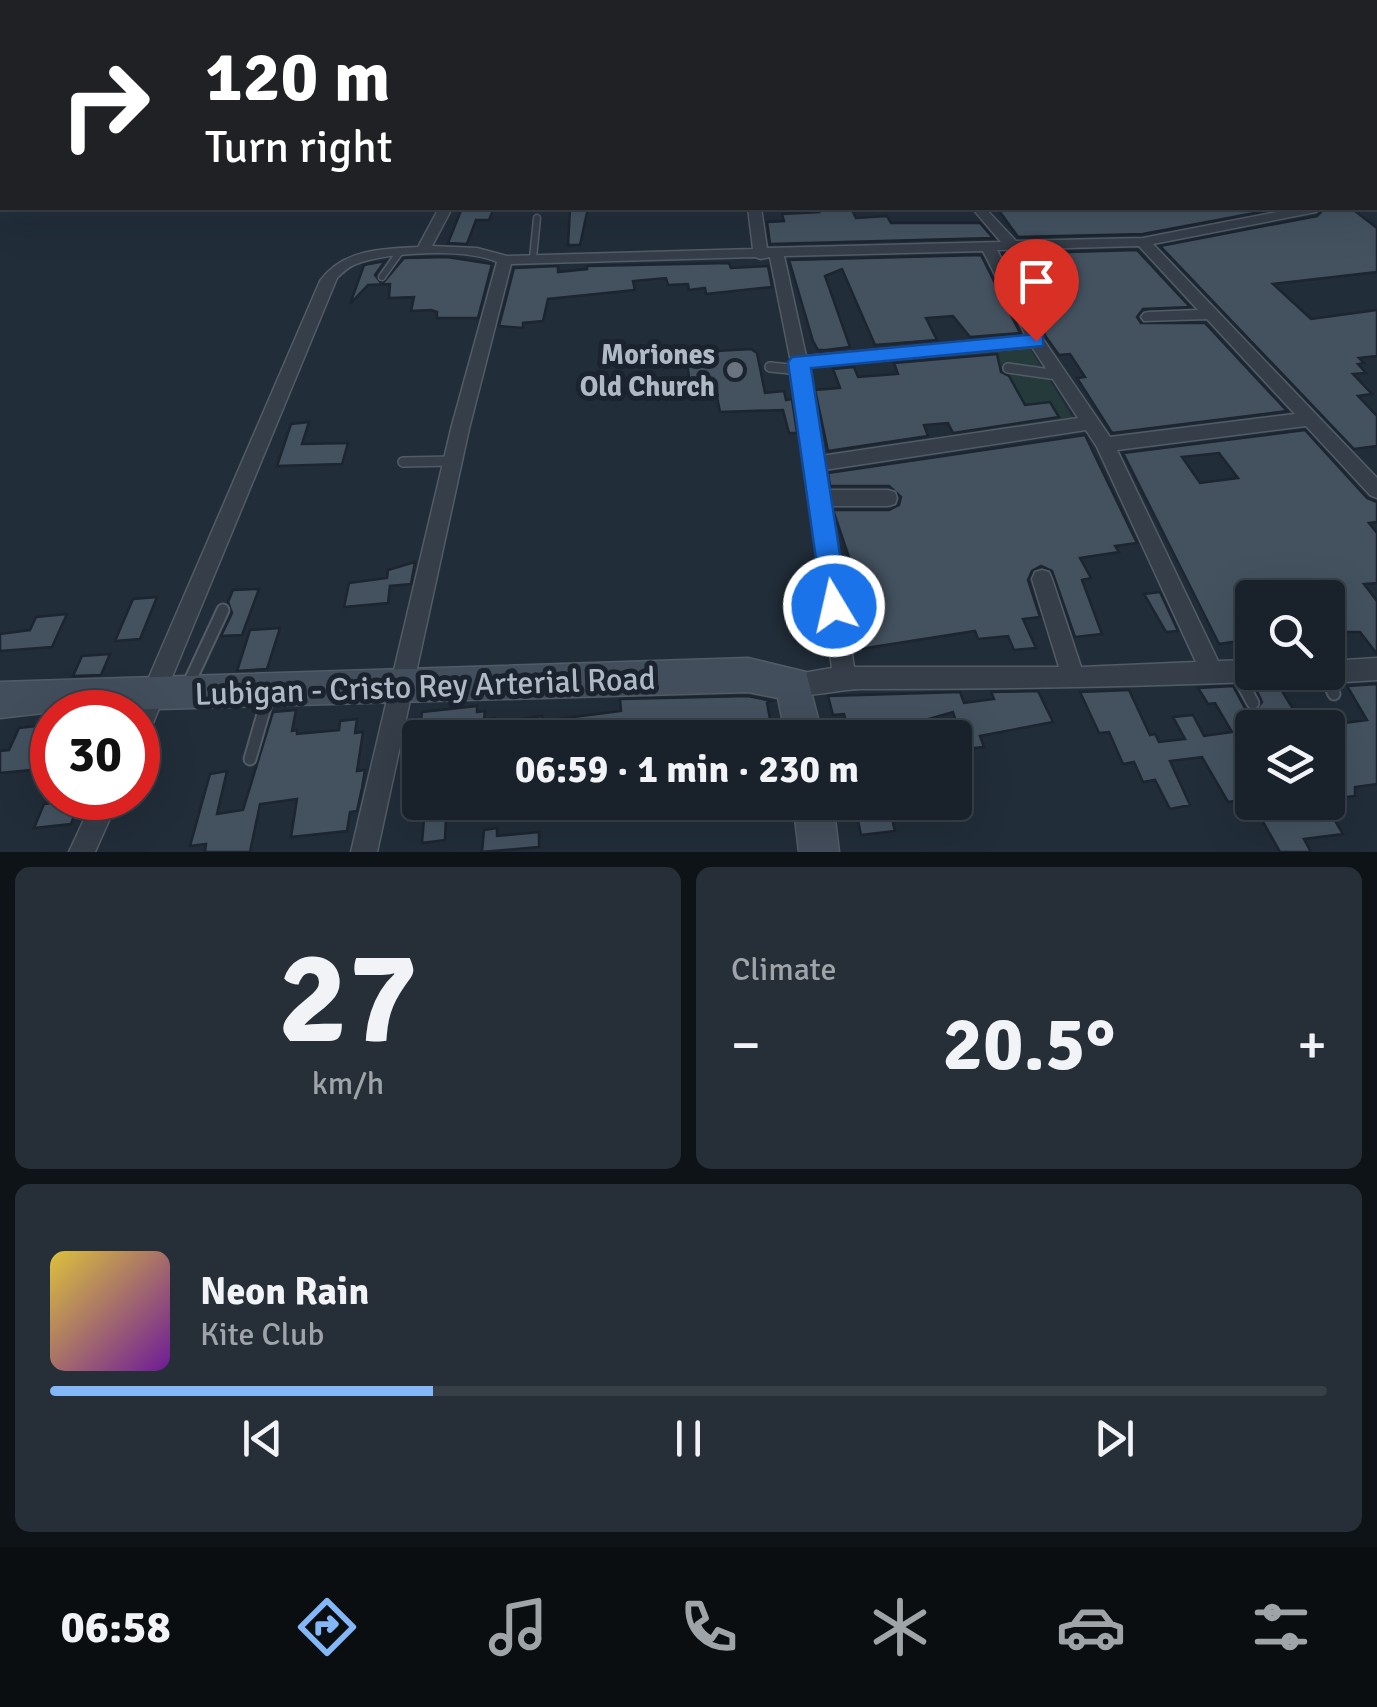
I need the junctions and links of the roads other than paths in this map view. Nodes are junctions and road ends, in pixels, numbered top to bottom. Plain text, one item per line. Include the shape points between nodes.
1 (444, 210) edge
2 (755, 210) edge
3 (980, 210) edge
4 (1242, 210) edge
5 (1308, 210) edge
6 (537, 218) dead end
7 (1258, 222) junction
8 (1143, 242) junction
9 (1013, 247) junction
10 (989, 248) junction
11 (424, 252) junction
12 (398, 253) junction
13 (768, 255) junction
14 (532, 258) junction
15 (505, 260) junction
16 (382, 277) dead end
17 (1212, 314) junction
18 (1149, 316) dead end
19 (1036, 341) junction
20 (800, 366) junction
21 (770, 367) dead end
22 (1008, 368) dead end
23 (1057, 375) junction
24 (1312, 419) junction
25 (1088, 423) junction
26 (1105, 444) junction
27 (453, 461) junction
28 (403, 462) dead end
29 (814, 464) junction
30 (1377, 490) edge
31 (818, 498) junction
32 (888, 498) dead end
33 (1042, 579) dead end
34 (223, 610) dead end
35 (1377, 670) edge
36 (1235, 671) edge
37 (1212, 672) junction
38 (1345, 677) edge
39 (844, 678) junction
40 (1074, 678) junction
41 (406, 682) junction
42 (793, 684) junction
43 (270, 690) junction
44 (1249, 690) edge
45 (169, 695) junction
46 (0, 700) edge
47 (1253, 703) dead end
48 (160, 706) edge
49 (800, 720) edge
50 (250, 759) dead end
51 (97, 820) edge
52 (815, 820) edge
53 (82, 852) edge
54 (364, 852) edge
55 (819, 852) edge

1 - 11 street
2 - 13 street
3 - 9 street
4 - 7 street
5 - 7 street
6 - 14 lane
7 - 8 street
8 - 9 street
8 - 17 street
9 - 10 street
10 - 13 street
10 - 19 street
11 - 12 street
11 - 15 street
12 - 16 lane
12 - 45 street via 350,261 327,282
13 - 14 street
13 - 20 street
14 - 15 street
15 - 27 street
17 - 18 street
17 - 24 street
19 - 20 street
19 - 23 street
20 - 21 lane
20 - 29 street
22 - 23 lane
23 - 25 street
24 - 26 street
24 - 30 street
25 - 26 street
25 - 29 street
26 - 37 street
27 - 28 lane
27 - 41 street
29 - 31 street
31 - 32 street
31 - 39 street
33 - 40 street
34 - 45 lane
35 - 38 street
36 - 37 street
37 - 40 street
39 - 40 street
39 - 42 street
41 - 42 main road, Lubigan - Cristo Rey Arterial Road via 748,675
41 - 43 main road, Lubigan - Cristo Rey Arterial Road
41 - 54 street
42 - 49 main road
43 - 45 main road, Lubigan - Cristo Rey Arterial Road
43 - 50 lane
44 - 47 lane
45 - 46 main road, Lubigan - Cristo Rey Arterial Road
45 - 48 street
51 - 53 street
52 - 55 main road

